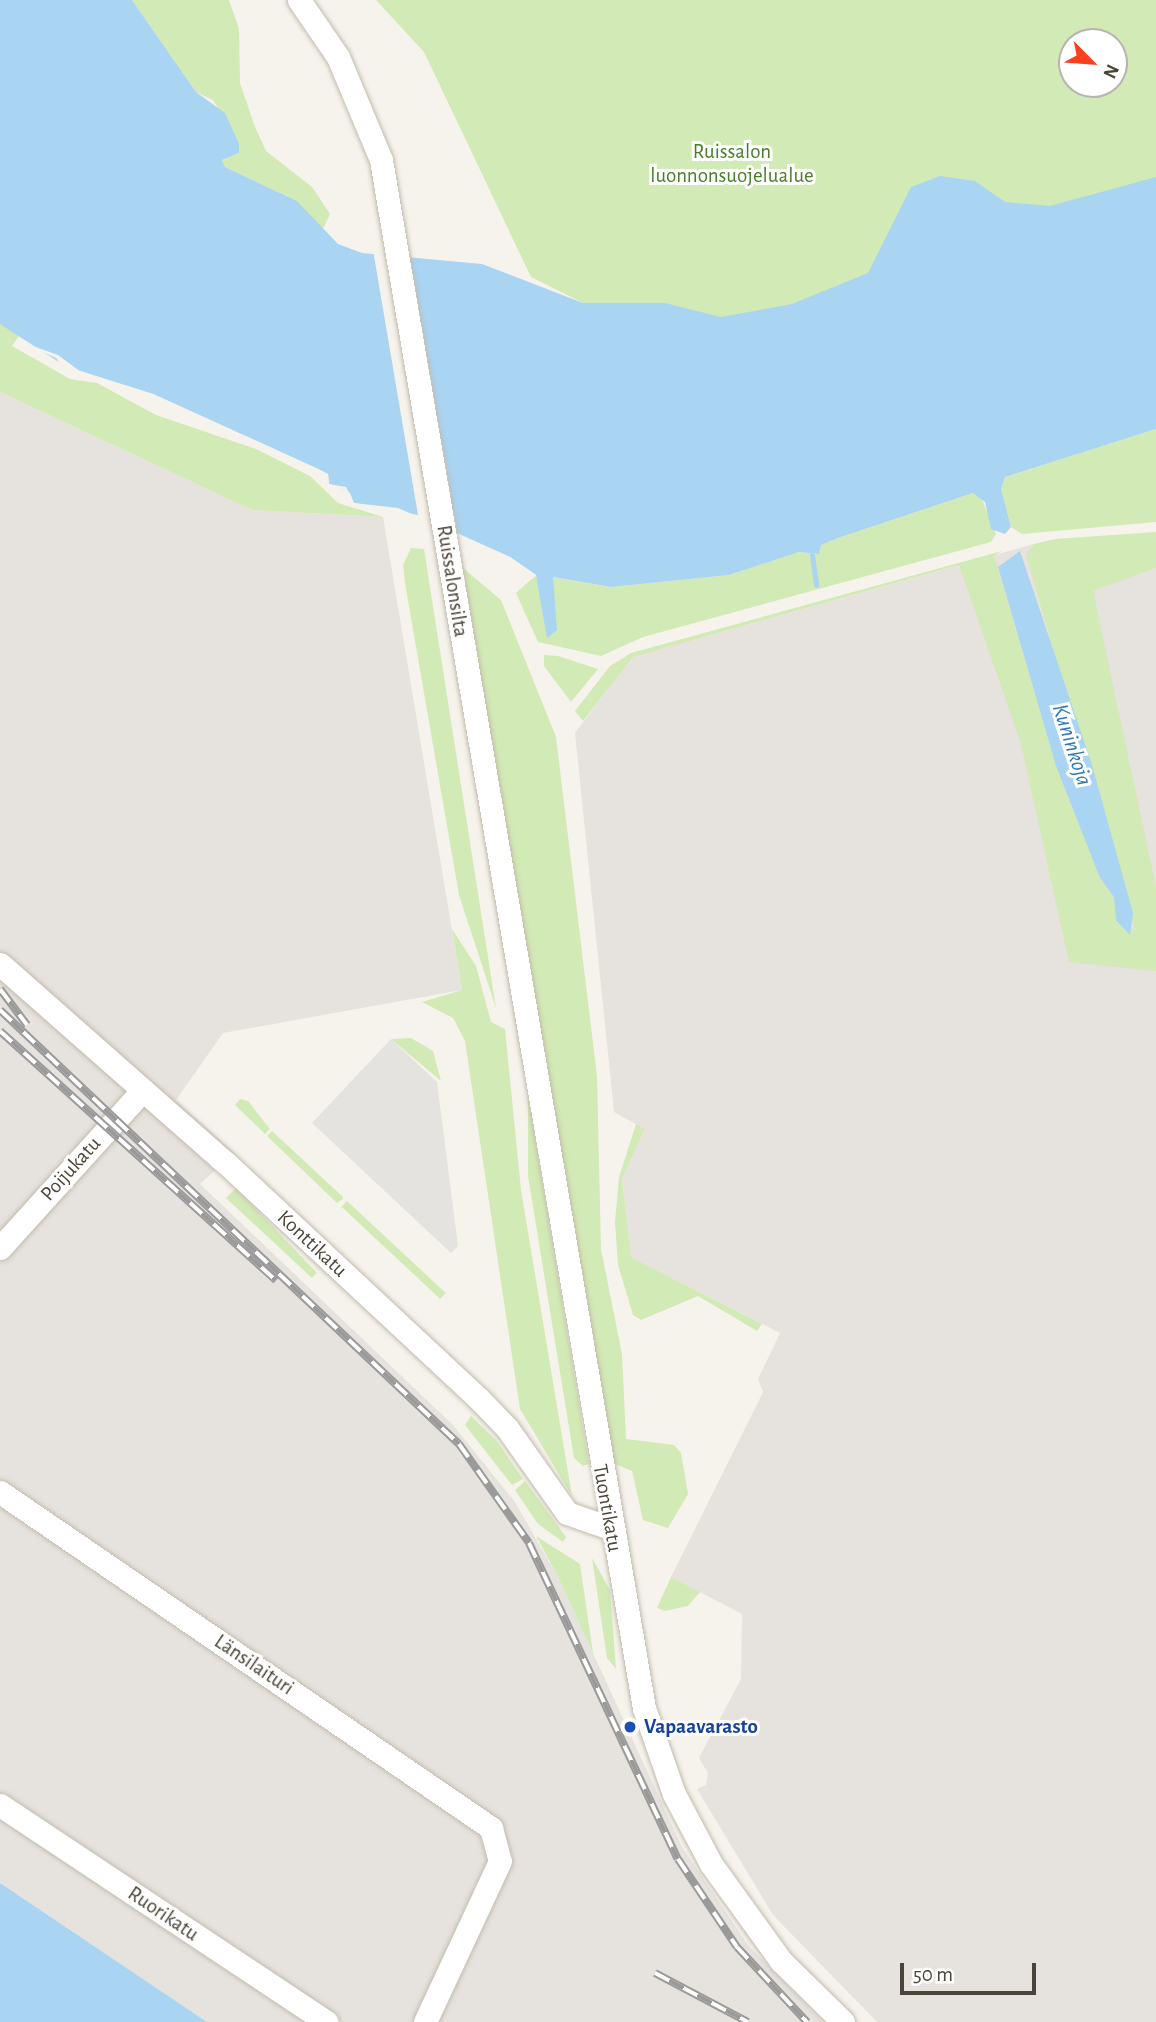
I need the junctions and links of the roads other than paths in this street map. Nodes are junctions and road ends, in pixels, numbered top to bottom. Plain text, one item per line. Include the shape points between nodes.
1 (299, 0) edge
2 (512, 935) joint
3 (0, 964) edge
4 (143, 1090) junction
5 (0, 1248) edge
6 (0, 1492) edge
7 (610, 1528) junction
8 (0, 1805) edge
9 (327, 2022) edge
10 (425, 2022) edge
11 (843, 2022) edge

1 - 2 street, Ruissalonsilta via 365,112 393,228
2 - 7 street, Tuontikatu
3 - 4 street, Konttikatu
4 - 5 street, Poijukatu
4 - 7 street, Konttikatu via 479,1399 507,1428 567,1513
6 - 10 street, Länsilaituri via 481,1819 500,1846 490,1885
7 - 11 street, Tuontikatu via 644,1708 678,1803 748,1920
8 - 9 street, Ruorikatu

